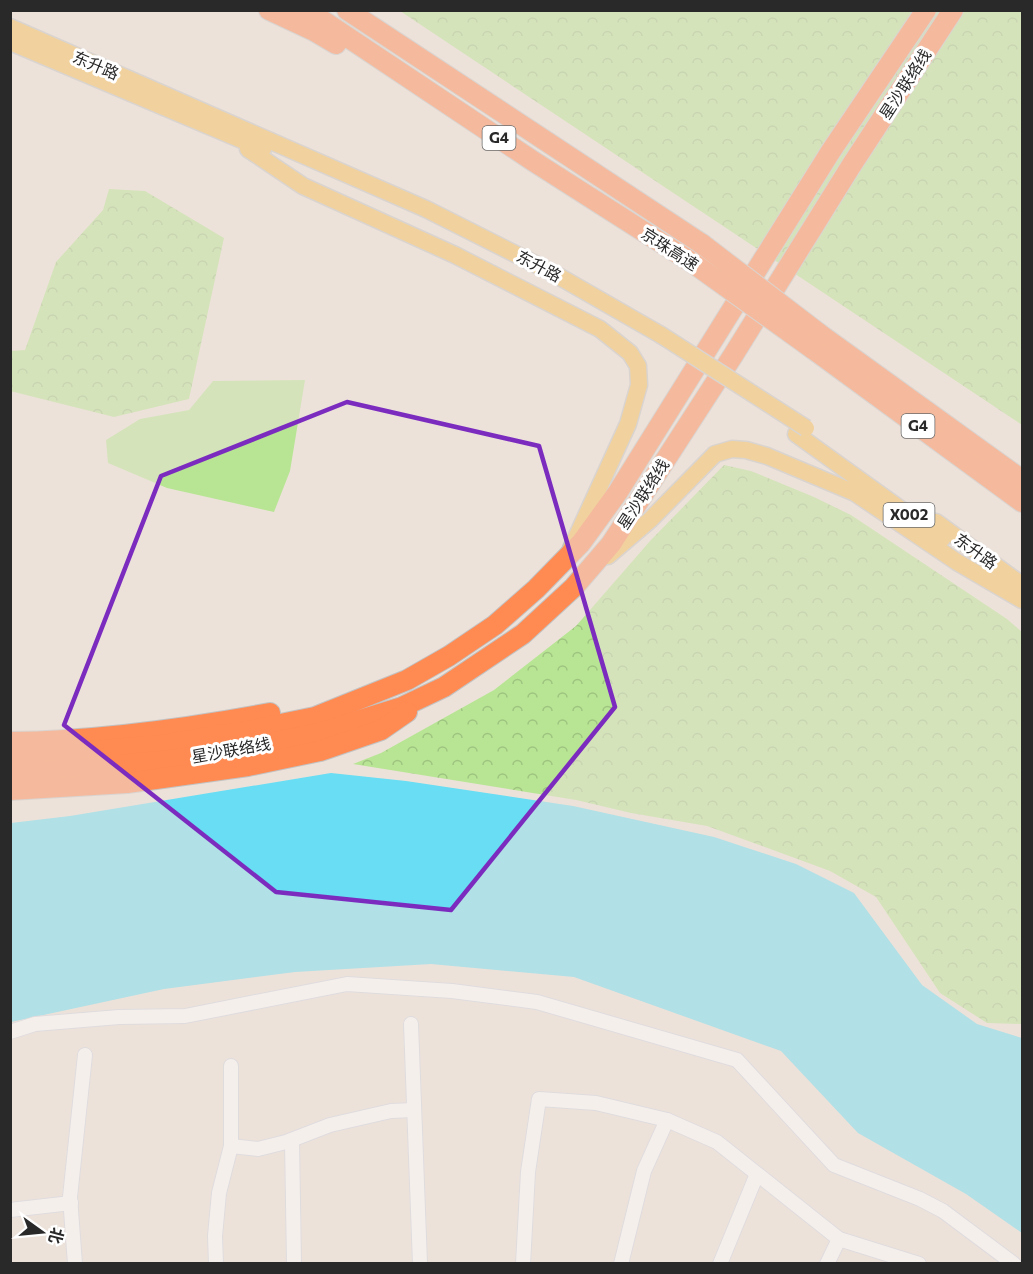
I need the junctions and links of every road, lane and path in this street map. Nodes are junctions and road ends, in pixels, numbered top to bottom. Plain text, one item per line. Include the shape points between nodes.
1 (269, 10) edge
2 (307, 10) edge
3 (347, 10) edge
4 (926, 10) edge
5 (953, 10) edge
6 (10, 27) edge
7 (10, 42) edge
8 (41, 48) junction
9 (230, 137) junction
10 (532, 161) junction
11 (658, 340) junction
12 (817, 342) junction
13 (801, 431) junction
14 (1023, 480) edge
15 (1023, 502) edge
16 (568, 556) junction
17 (580, 580) junction
18 (1023, 585) edge
19 (1023, 598) edge
20 (449, 656) junction
21 (444, 687) junction
22 (10, 742) edge
23 (161, 753) junction
24 (10, 758) edge
25 (10, 774) edge
26 (10, 790) edge
27 (411, 1024) dead end
28 (10, 1032) edge
29 (85, 1055) dead end
30 (231, 1066) dead end
31 (414, 1110) junction
32 (667, 1120) junction
33 (292, 1140) junction
34 (231, 1146) junction
35 (757, 1174) junction
36 (71, 1203) junction
37 (10, 1210) edge
38 (838, 1239) junction
39 (75, 1263) edge
40 (216, 1263) edge
41 (294, 1263) edge
42 (420, 1263) edge
43 (523, 1263) edge
44 (621, 1263) edge
45 (720, 1263) edge
46 (827, 1263) edge
47 (919, 1263) edge
48 (1014, 1263) edge

1 - 10 highway via 314,31
2 - 10 highway, 京珠高速 / G4
3 - 12 highway, 京珠高速 / G4, bridge via 702,244
4 - 16 highway via 831,151 618,492
5 - 17 highway, 星沙联络线 via 610,544
6 - 8 main road, 东升路
7 - 8 main road, 东升路
8 - 9 main road, 东升路
8 - 11 main road, 东升路 via 426,209 553,273
9 - 11 main road, 东升路 via 425,215
9 - 16 main road via 303,186 455,255 569,313 600,329 630,353 638,366 639,385 628,424
10 - 12 highway, 京珠高速 / G4, bridge
11 - 13 main road, 东升路, bridge
12 - 14 highway, 京珠高速 / G4
12 - 15 highway, 京珠高速 / G4
13 - 18 main road, 东升路 / X002
13 - 19 main road, 东升路 / X002
16 - 20 highway via 495,625
17 - 19 main road via 650,520 715,454 732,449 767,456 855,493 957,562
17 - 21 highway, 星沙联络线 via 523,634
20 - 22 highway via 328,700 269,713 201,726 49,742
20 - 23 highway via 407,680 315,717
21 - 23 highway, 星沙联络线 via 402,707 318,733 214,754
21 - 26 highway via 381,730 320,751 248,766 127,783
23 - 24 highway
23 - 25 highway
27 - 31 street
28 - 48 street via 35,1024 185,1016 347,984 537,1002 737,1060 834,1165 943,1211
29 - 36 street
30 - 34 street
31 - 33 street via 391,1110 330,1125
31 - 42 street
32 - 35 street via 717,1142
32 - 43 street via 596,1103 539,1099 528,1172
32 - 44 street via 644,1171
33 - 34 street via 258,1149
33 - 41 street
34 - 40 street via 219,1193 214,1236
35 - 38 street
35 - 45 street
36 - 37 street
36 - 39 street
38 - 46 street
38 - 47 street

